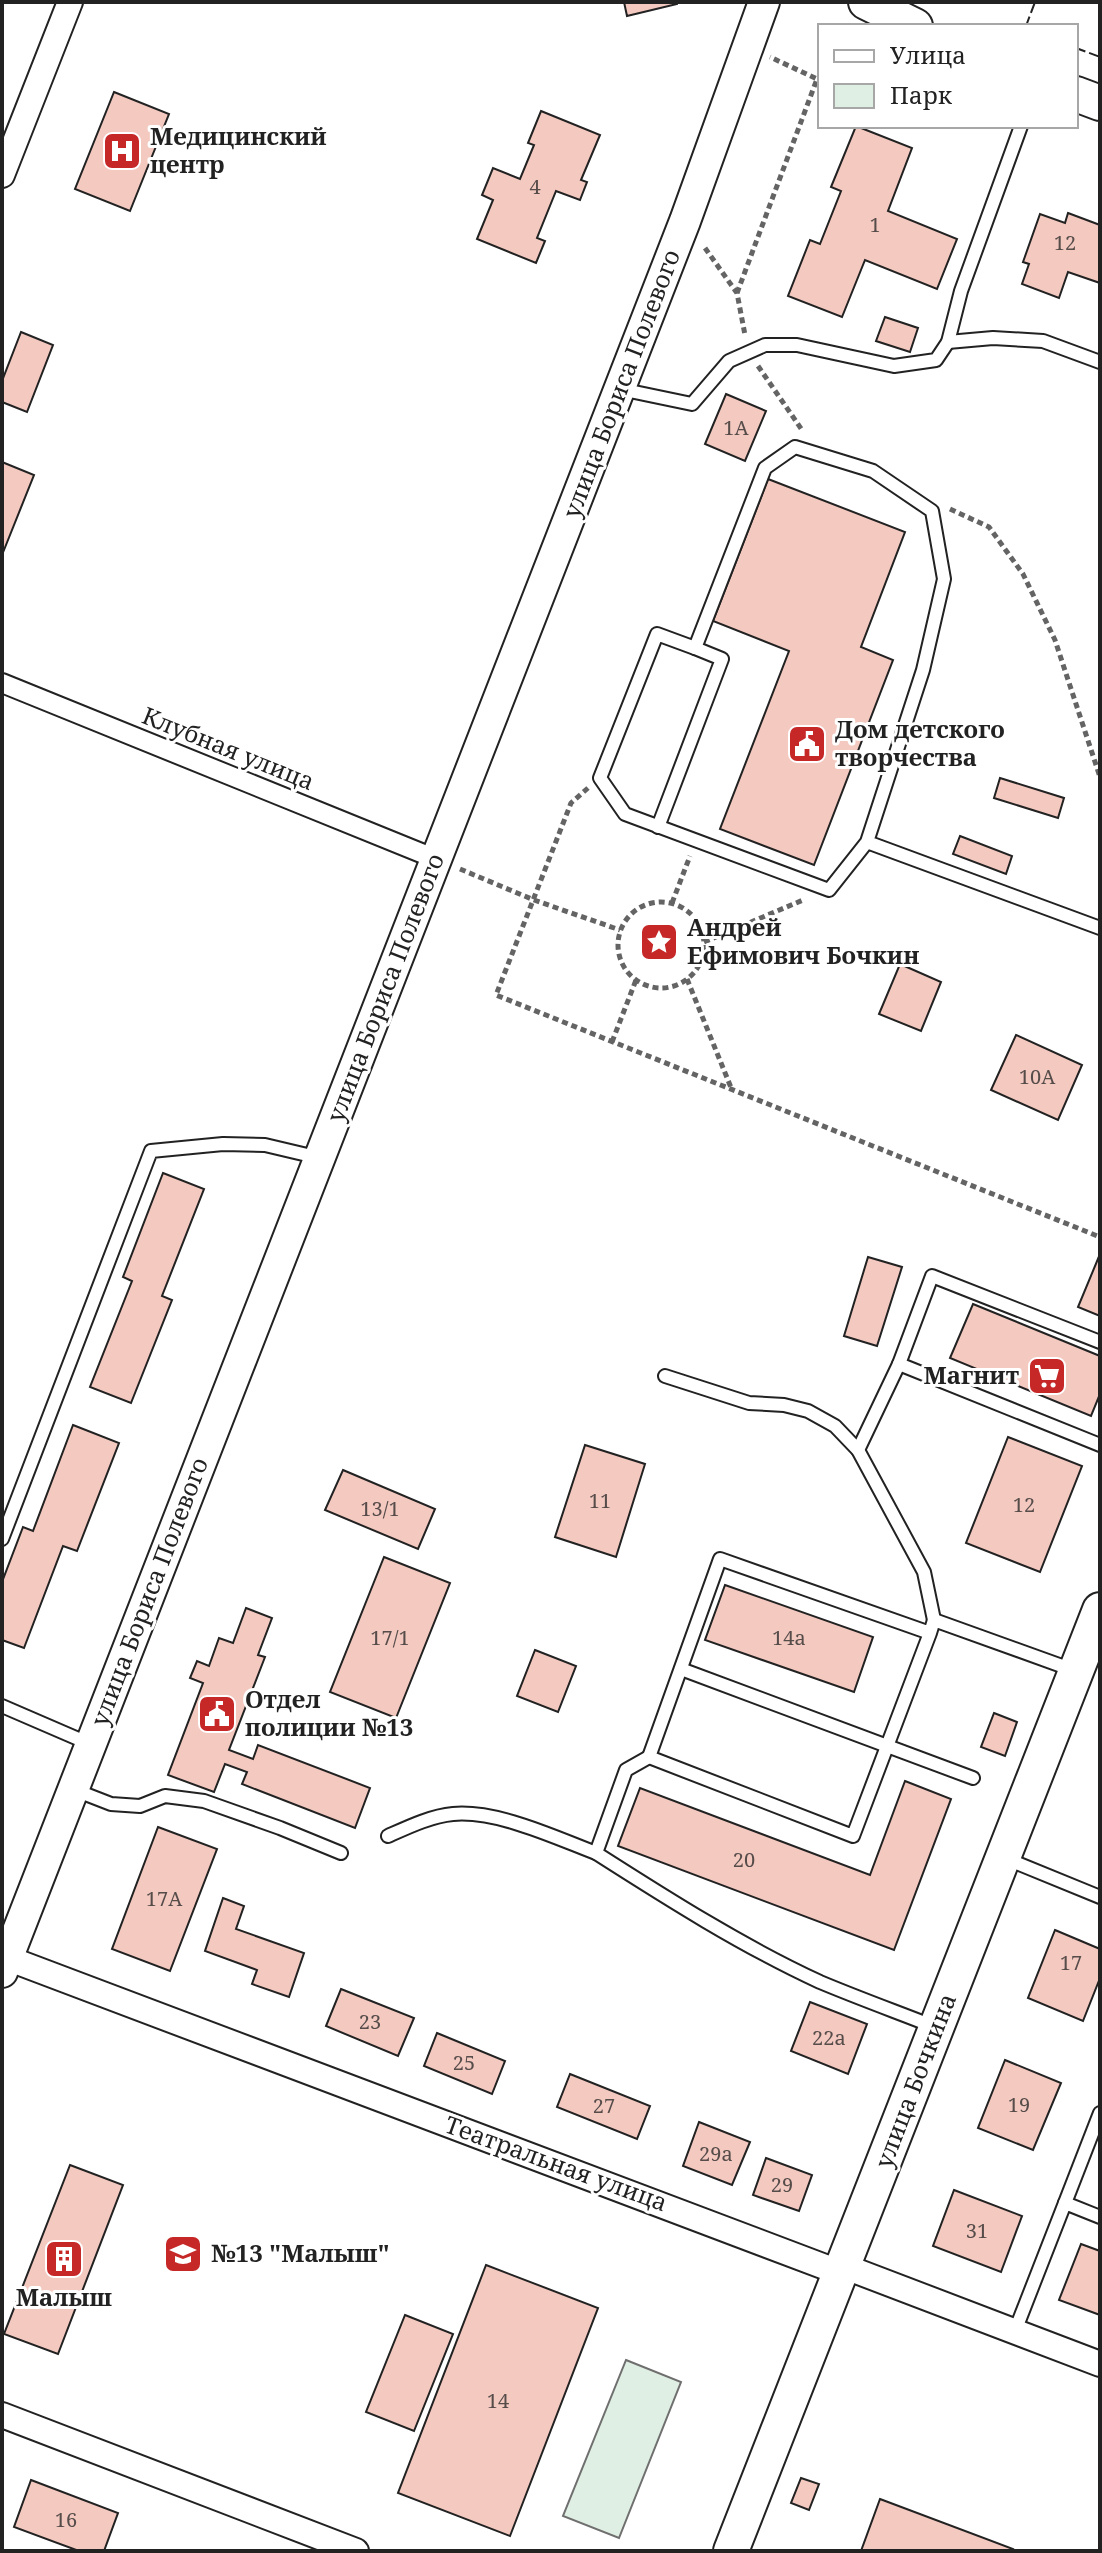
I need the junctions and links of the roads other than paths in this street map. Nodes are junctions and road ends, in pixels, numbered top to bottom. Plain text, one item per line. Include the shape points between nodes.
1 (70, 2) edge
2 (764, 2) edge
3 (866, 2) edge
4 (911, 24) edge
5 (1078, 95) edge
6 (1100, 103) edge
7 (1020, 128) edge
8 (2, 175) edge
9 (948, 342) junction
10 (1100, 362) edge
11 (620, 389) junction
12 (695, 648) junction
13 (2, 683) edge
14 (658, 827) junction
15 (867, 842) junction
16 (436, 859) junction
17 (1100, 928) edge
18 (320, 1158) junction
19 (1100, 1342) edge
20 (899, 1364) junction
21 (665, 1376) dead end
22 (1100, 1445) edge
23 (858, 1450) junction
24 (2, 1539) edge
25 (1100, 1610) edge
26 (932, 1626) junction
27 (681, 1669) junction
28 (1076, 1671) junction
29 (2, 1706) edge
30 (90, 1744) junction
31 (888, 1745) junction
32 (649, 1757) junction
33 (973, 1778) dead end
34 (72, 1789) junction
35 (388, 1836) dead end
36 (341, 1853) dead end
37 (596, 1853) junction
38 (1003, 1857) junction
39 (1100, 1897) edge
40 (4, 1962) edge
41 (936, 2028) junction
42 (1100, 2113) edge
43 (1065, 2203) junction
44 (1100, 2217) edge
45 (842, 2270) junction
46 (1015, 2331) junction
47 (1100, 2364) edge
48 (2, 2415) edge
49 (356, 2551) edge
50 (731, 2551) edge

1 - 8 street
2 - 11 street, улица Бориса Полевого
3 - 4 main road
5 - 6 main road
7 - 9 lane via 961,291
9 - 10 lane via 1043,341
9 - 11 lane via 936,360 894,366 797,345 765,345 729,361 692,404
11 - 16 street, улица Бориса Полевого
12 - 14 lane via 722,659
12 - 14 lane via 657,634 600,778 625,814
12 - 15 lane via 765,468 795,447 873,471 932,511 944,579 923,670
13 - 16 street, Клубная улица
14 - 15 lane via 829,890
15 - 17 lane
16 - 18 street, улица Бориса Полевого
18 - 24 lane via 265,1145 151,1151
18 - 30 street, улица Бориса Полевого
19 - 20 lane via 932,1276
20 - 22 lane
20 - 23 lane
21 - 23 lane via 749,1403 808,1411 835,1426
23 - 26 lane via 924,1572
25 - 28 main road, улица Бочкина
26 - 27 lane via 720,1559
26 - 28 lane
26 - 31 lane
27 - 31 lane
27 - 32 lane
28 - 38 main road, улица Бочкина
29 - 30 lane
30 - 34 street, улица Бориса Полевого
31 - 32 lane via 853,1836
31 - 33 lane
32 - 37 lane via 626,1770
34 - 36 lane via 111,1804 140,1806 165,1796 204,1801
34 - 40 street, улица Бориса Полевого
35 - 37 lane via 450,1814 480,1814
37 - 41 lane via 755,1948
38 - 39 lane
38 - 41 main road, улица Бочкина
40 - 45 street, Театральная улица
41 - 45 main road, улица Бочкина
42 - 43 lane
43 - 44 lane
43 - 46 lane
45 - 46 street, Театральная улица
45 - 50 main road, улица Бочкина
46 - 47 street, Театральная улица
48 - 49 street

